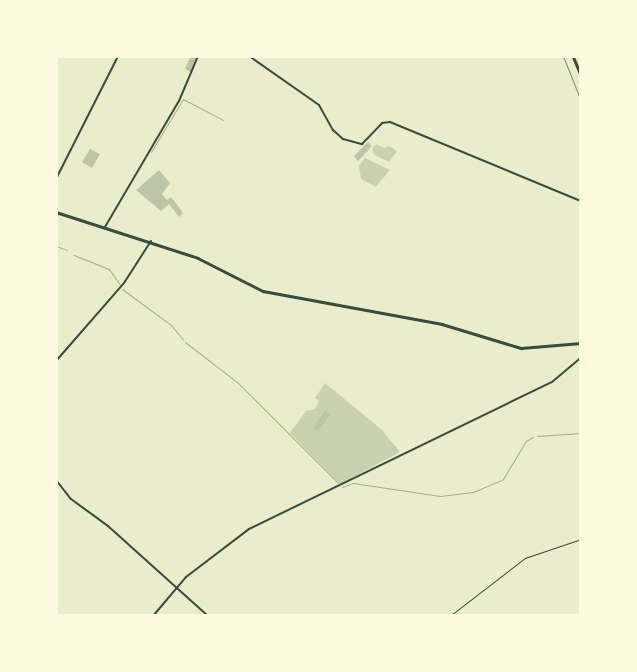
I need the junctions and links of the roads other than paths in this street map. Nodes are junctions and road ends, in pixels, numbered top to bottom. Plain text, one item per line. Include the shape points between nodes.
1 (118, 56) edge
2 (198, 56) edge
3 (249, 56) edge
4 (573, 56) edge
5 (581, 75) edge
6 (56, 179) edge
7 (581, 201) edge
8 (57, 212) edge
9 (56, 219) edge
10 (105, 228) junction
11 (151, 241) junction
12 (581, 343) edge
13 (581, 358) edge
14 (56, 361) edge
15 (56, 480) edge
16 (177, 587) junction
17 (153, 616) edge
18 (208, 616) edge

1 - 6 street
2 - 10 street via 179,101
3 - 7 street via 319,105 332,130 343,139 362,144 382,123 390,122
4 - 5 main road
8 - 9 street
8 - 10 main road
10 - 11 main road
11 - 12 main road via 198,258 264,291 442,324 528,349
11 - 14 street via 120,288
13 - 16 street via 552,382 249,529 205,560
15 - 16 street via 71,499 108,526
16 - 17 street
16 - 18 street

